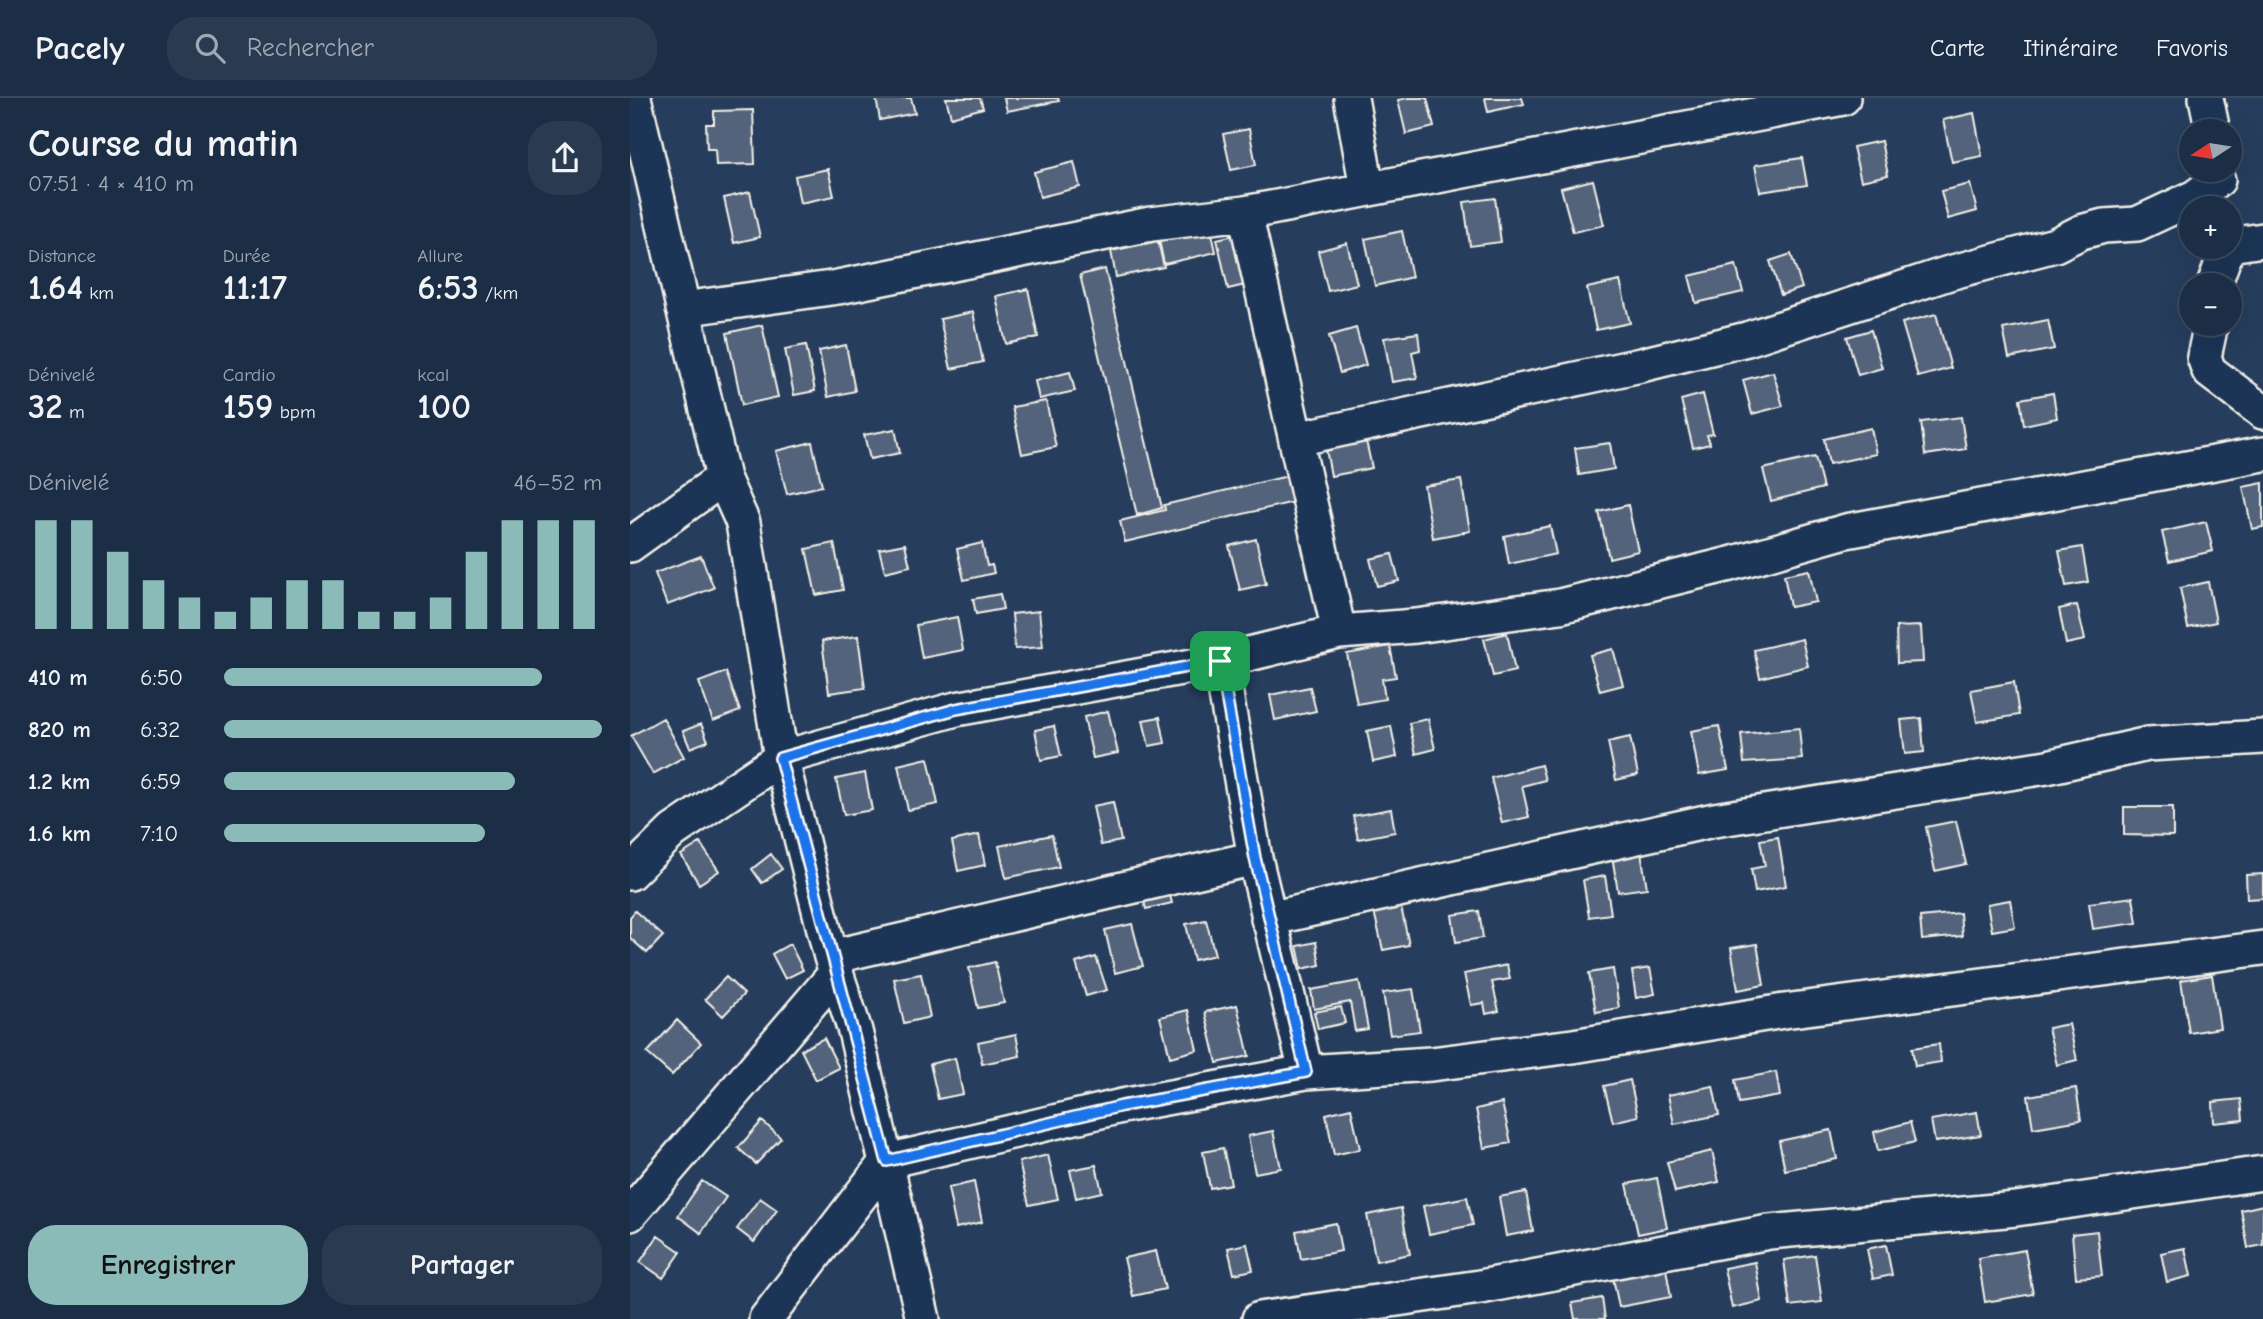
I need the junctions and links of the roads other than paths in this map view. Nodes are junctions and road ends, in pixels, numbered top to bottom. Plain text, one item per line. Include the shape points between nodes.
1 (634, 98) edge
2 (1351, 98) edge
3 (1843, 98) edge
4 (2206, 98) edge
5 (1797, 102) edge
6 (2210, 119) edge
7 (640, 179) edge
8 (2220, 186) edge
9 (1367, 188) junction
10 (1245, 213) junction
11 (2263, 240) edge
12 (2242, 244) edge
13 (683, 309) junction
14 (2208, 336) edge
15 (2263, 412) edge
16 (1296, 439) junction
17 (2263, 454) edge
18 (723, 478) junction
19 (630, 545) edge
20 (1339, 632) junction
21 (1220, 661) junction
22 (2263, 737) edge
23 (780, 758) junction
24 (1255, 858) junction
25 (630, 873) edge
26 (1268, 919) junction
27 (2263, 948) edge
28 (833, 965) junction
29 (1306, 1072) junction
30 (887, 1161) junction
31 (2263, 1172) edge
32 (630, 1213) edge
33 (766, 1319) edge
34 (923, 1319) edge
35 (1259, 1319) edge

1 - 7 street
2 - 9 street
3 - 5 street
4 - 6 street
5 - 9 street
7 - 13 street
8 - 16 street via 2137,224 2081,232 2055,245 1949,272 1747,339
9 - 10 street
10 - 13 street via 1151,224 838,286
10 - 16 street
11 - 12 street
13 - 18 street
14 - 15 street via 2204,357 2208,371
16 - 20 street
17 - 20 street via 1846,531 1560,606
18 - 19 street
18 - 23 street via 743,523
20 - 21 street
21 - 23 street via 956,709
21 - 24 street
22 - 26 street via 2148,744 2047,767 1714,820
23 - 25 street via 673,831
23 - 28 street
24 - 26 street
24 - 28 street
26 - 29 street
27 - 29 street via 1784,1011 1560,1048 1431,1064
28 - 30 street via 855,1031
28 - 32 street
29 - 30 street via 1122,1106
30 - 33 street
30 - 34 street
31 - 35 street via 2016,1209 1769,1232 1480,1287

